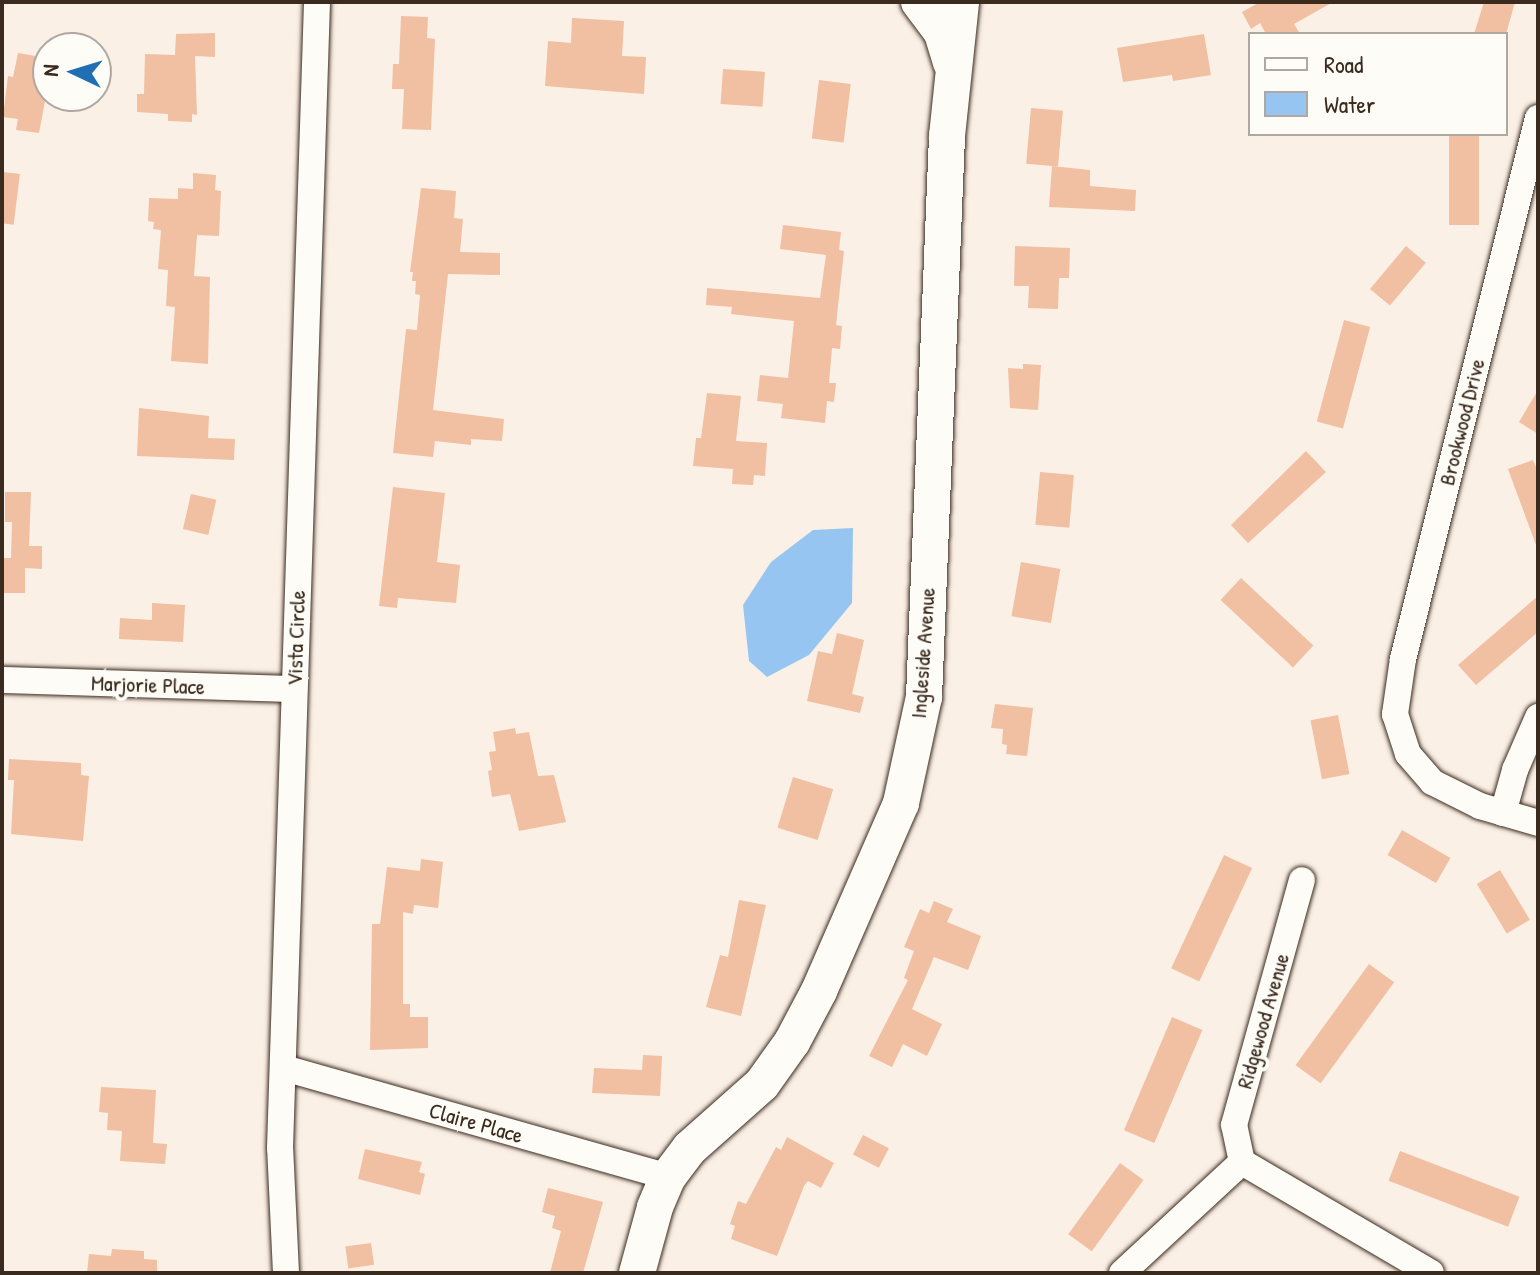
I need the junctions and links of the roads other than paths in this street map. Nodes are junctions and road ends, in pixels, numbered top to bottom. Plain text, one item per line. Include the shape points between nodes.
1 (317, 2) edge
2 (919, 2) edge
3 (961, 2) edge
4 (952, 69) junction
5 (1538, 118) edge
6 (2, 680) edge
7 (294, 689) junction
8 (1538, 717) edge
9 (1503, 813) junction
10 (1538, 823) edge
11 (1302, 880) dead end
12 (284, 1068) junction
13 (1242, 1162) junction
14 (668, 1177) junction
15 (286, 1273) edge
16 (637, 1273) edge
17 (1122, 1273) edge
18 (1431, 1273) edge

1 - 7 street, Vista Circle
2 - 4 street via 942,33
3 - 4 street, Ingleside Avenue
4 - 14 street, Ingleside Avenue via 924,697 901,803 826,978 792,1042 762,1084 690,1148
5 - 9 street, Brookwood Drive via 1403,659 1395,714 1408,754 1432,782
6 - 7 street, Marjorie Place
7 - 12 street, Vista Circle
8 - 9 street
9 - 10 street
11 - 13 street, Ridgewood Avenue via 1234,1125
12 - 14 street, Claire Place
12 - 15 street, Vista Circle via 280,1148
13 - 17 street
13 - 18 street
14 - 16 street, Ingleside Avenue

